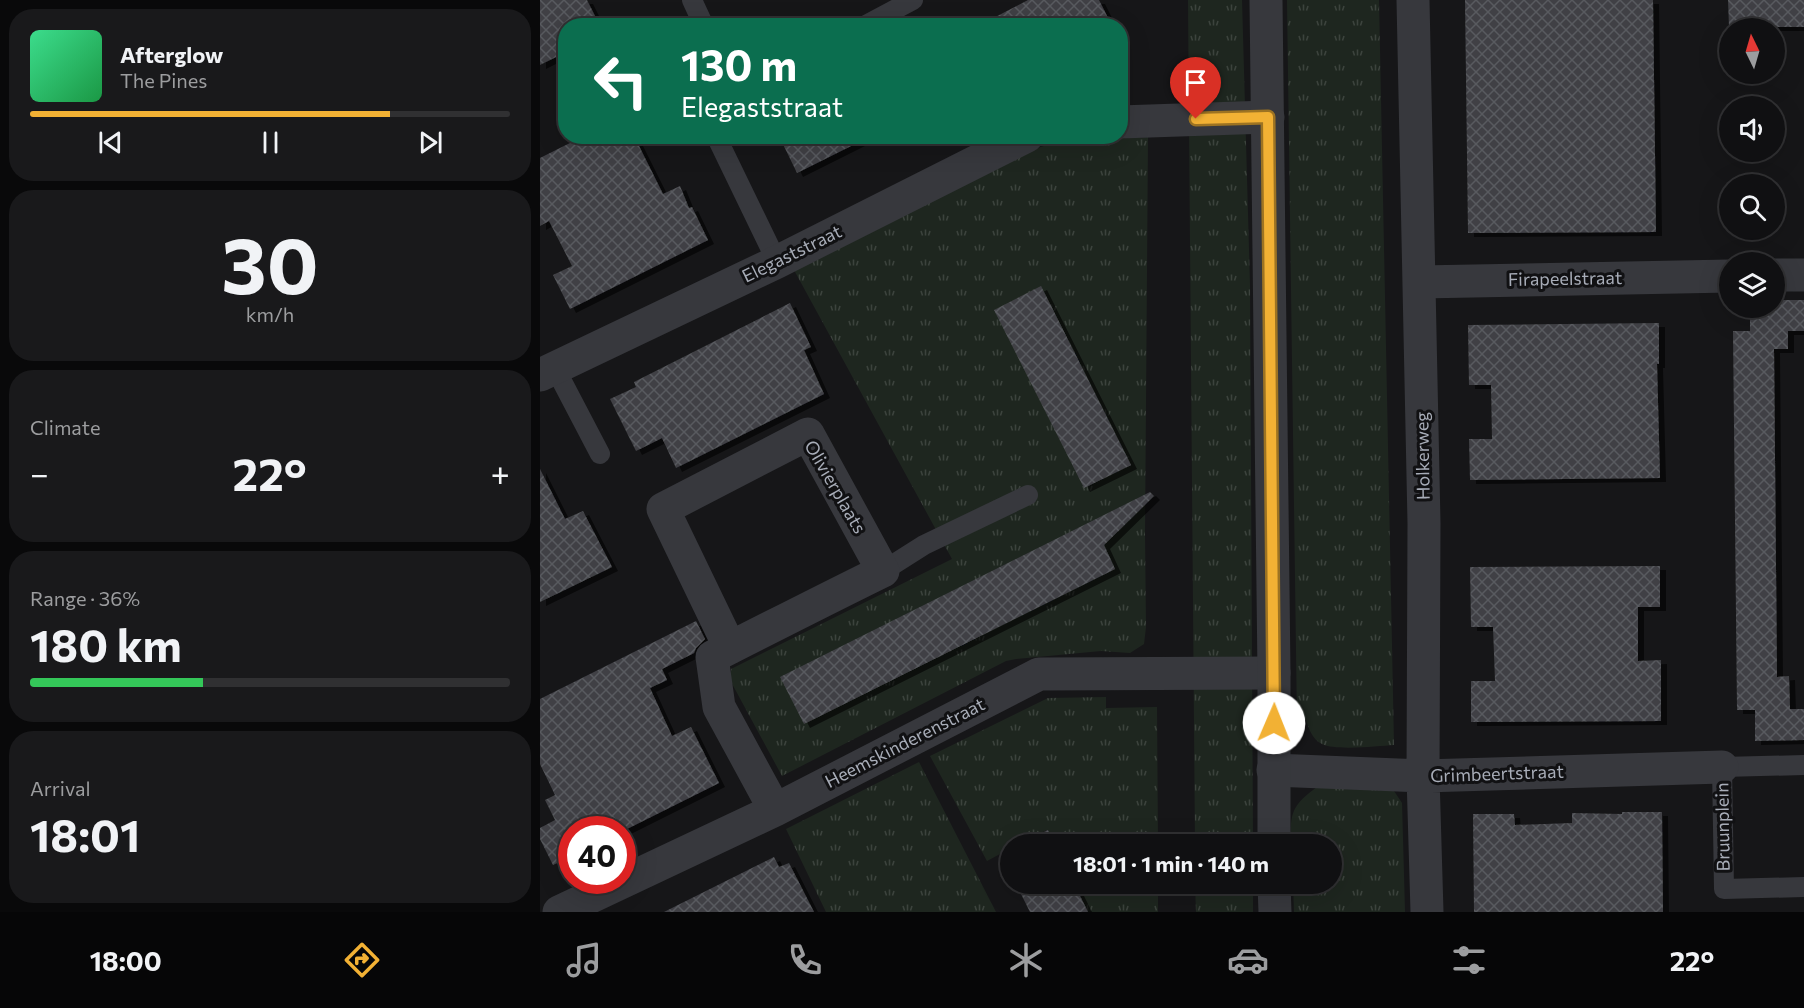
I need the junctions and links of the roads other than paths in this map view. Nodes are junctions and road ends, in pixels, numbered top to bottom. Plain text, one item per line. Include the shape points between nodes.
1 (692, 0) edge
2 (913, 0) edge
3 (1266, 0) edge
4 (1413, 0) edge
5 (700, 18) edge
6 (879, 18) edge
7 (1268, 117) junction
8 (1128, 122) edge
9 (720, 144) edge
10 (1011, 144) edge
11 (777, 262) junction
12 (1785, 275) edge
13 (1804, 275) edge
14 (1719, 276) edge
15 (1420, 282) junction
16 (547, 372) edge
17 (600, 454) dead end
18 (1028, 495) dead end
19 (883, 571) junction
20 (730, 648) junction
21 (1274, 673) junction
22 (1804, 765) edge
23 (1722, 767) junction
24 (1273, 770) junction
25 (1423, 776) junction
26 (775, 810) junction
27 (1274, 834) edge
28 (1804, 887) edge
29 (1274, 894) edge
30 (559, 912) edge
31 (1275, 912) edge
32 (1427, 912) edge

1 - 5 lane
2 - 6 lane
3 - 7 street
4 - 15 street, Holkerweg
7 - 8 street
7 - 21 street
9 - 11 lane
10 - 11 street, Elegaststraat
11 - 16 street, Elegaststraat
12 - 13 street
14 - 15 street, Firapeelstraat
15 - 25 street, Holkerweg
16 - 17 lane, Elegaststraat
18 - 19 lane via 924,545
19 - 20 street
19 - 20 street, Olivierplaats via 808,434 663,509
20 - 26 street via 712,657 719,707
21 - 24 street
21 - 26 street, Heemskinderenstraat via 1038,674
22 - 23 lane, Bruunplein
23 - 25 street, Grimbeertstraat
23 - 28 lane, Bruunplein via 1724,889
24 - 25 street, Grimbeertstraat
24 - 27 street
25 - 32 street, Holkerweg
26 - 30 street, Heemskinderenstraat
29 - 31 street

